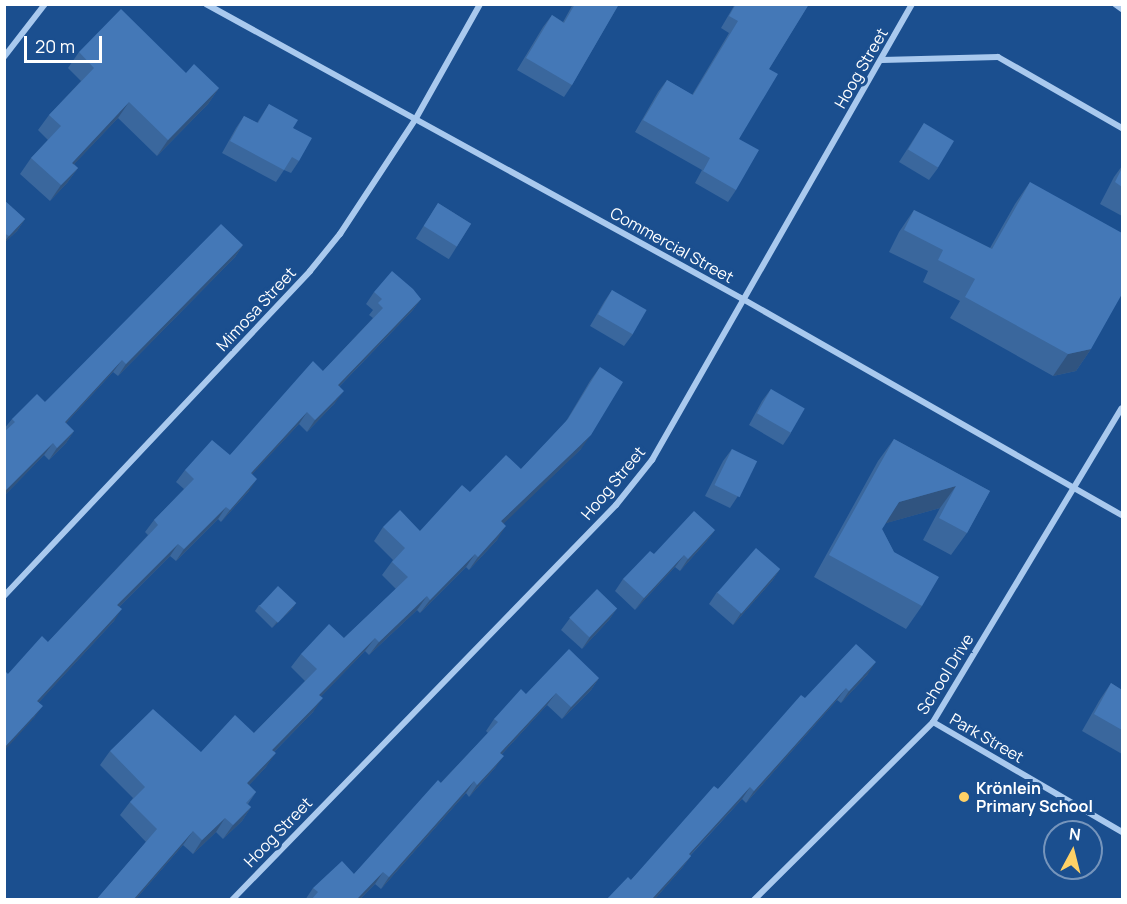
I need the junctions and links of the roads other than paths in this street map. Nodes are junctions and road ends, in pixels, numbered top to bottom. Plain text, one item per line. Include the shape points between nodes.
1 (45, 4) edge
2 (206, 4) edge
3 (480, 4) edge
4 (912, 4) edge
5 (1115, 4) edge
6 (1122, 9) edge
7 (4, 57) edge
8 (882, 60) junction
9 (415, 120) junction
10 (1122, 128) edge
11 (741, 298) junction
12 (1122, 408) edge
13 (1075, 488) junction
14 (1122, 515) edge
15 (4, 596) edge
16 (933, 722) junction
17 (1122, 832) edge
18 (232, 900) edge
19 (754, 900) edge

1 - 7 street
2 - 9 street, Commercial Street
3 - 9 street, Mimosa Street
4 - 8 street, Hoog Street
5 - 6 street
8 - 10 street via 998,57
8 - 11 street, Hoog Street
9 - 11 street, Commercial Street
9 - 15 street, Mimosa Street via 340,234 310,271
11 - 13 street, Commercial Street
11 - 18 street, Hoog Street via 652,460 616,505
12 - 13 street, School Drive
13 - 14 street, Commercial Street
13 - 16 street, School Drive
16 - 17 street, Park Street
16 - 19 street, School Drive

